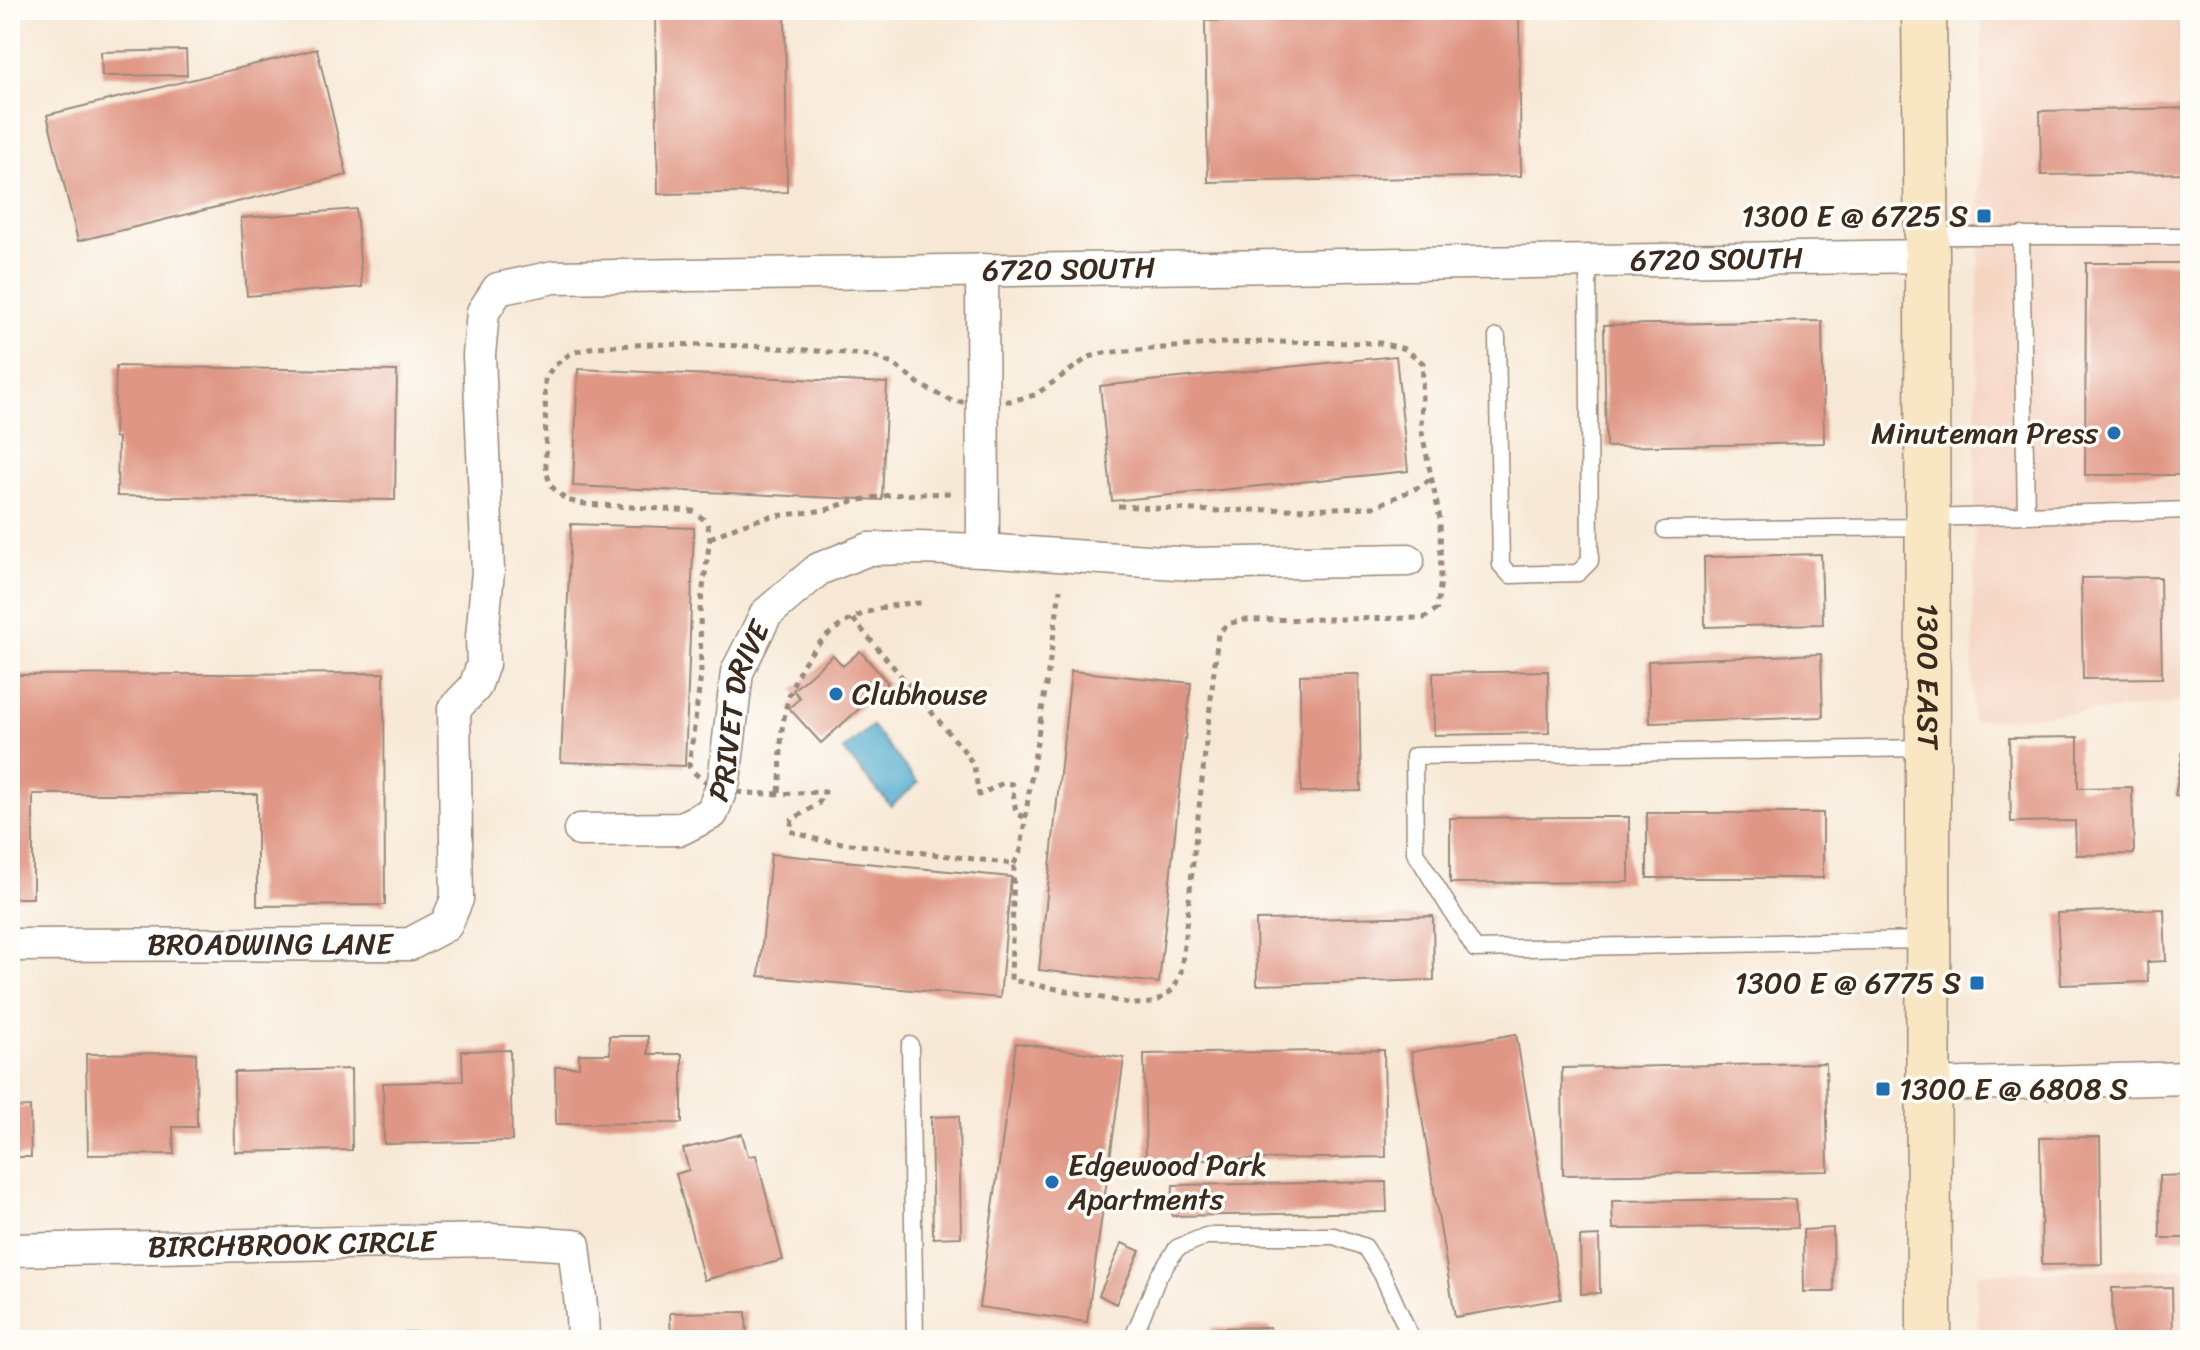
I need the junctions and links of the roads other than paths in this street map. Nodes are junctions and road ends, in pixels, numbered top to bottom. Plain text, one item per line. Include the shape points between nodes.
1 (1924, 10) edge
2 (2021, 235) junction
3 (2190, 236) edge
4 (1926, 246) junction
5 (1588, 262) junction
6 (982, 270) junction
7 (1497, 337) dead end
8 (2190, 510) edge
9 (2026, 515) junction
10 (1927, 522) junction
11 (1665, 530) dead end
12 (983, 550) junction
13 (1408, 560) dead end
14 (488, 571) joint
15 (1928, 748) junction
16 (580, 830) dead end
17 (1928, 940) junction
18 (10, 945) edge
19 (910, 1045) dead end
20 (2190, 1078) edge
21 (1928, 1085) junction
22 (10, 1250) edge
23 (583, 1340) edge
24 (915, 1340) edge
25 (1132, 1340) edge
26 (1412, 1340) edge
27 (1929, 1340) edge

1 - 4 main road, 1300 EAST
2 - 3 lane
2 - 4 lane
2 - 9 lane
4 - 5 street, 6720 SOUTH
4 - 10 main road, 1300 EAST
5 - 6 street, 6720 SOUTH
5 - 7 lane via 1590,561 1578,573 1510,575 1501,565
6 - 12 street
6 - 14 street, 6720 SOUTH via 554,277 498,289 483,312 479,355
8 - 9 lane
9 - 10 lane
10 - 11 lane
10 - 15 main road, 1300 EAST
12 - 13 street, PRIVET DRIVE via 1192,564
12 - 16 street, PRIVET DRIVE via 869,549 819,569 766,614 737,672 724,781 712,813 680,829
14 - 18 street, BROADWING LANE via 483,664 475,687 454,709 457,899 446,925 410,944
15 - 17 main road, 1300 EAST
15 - 17 lane via 1414,756 1415,852 1475,949
17 - 21 main road, 1300 EAST
19 - 24 lane
20 - 21 street
21 - 27 main road, 1300 EAST
22 - 23 street, BIRCHBROOK CIRCLE via 491,1240 574,1245
25 - 26 lane via 1158,1277 1177,1248 1206,1236 1334,1236 1365,1247

